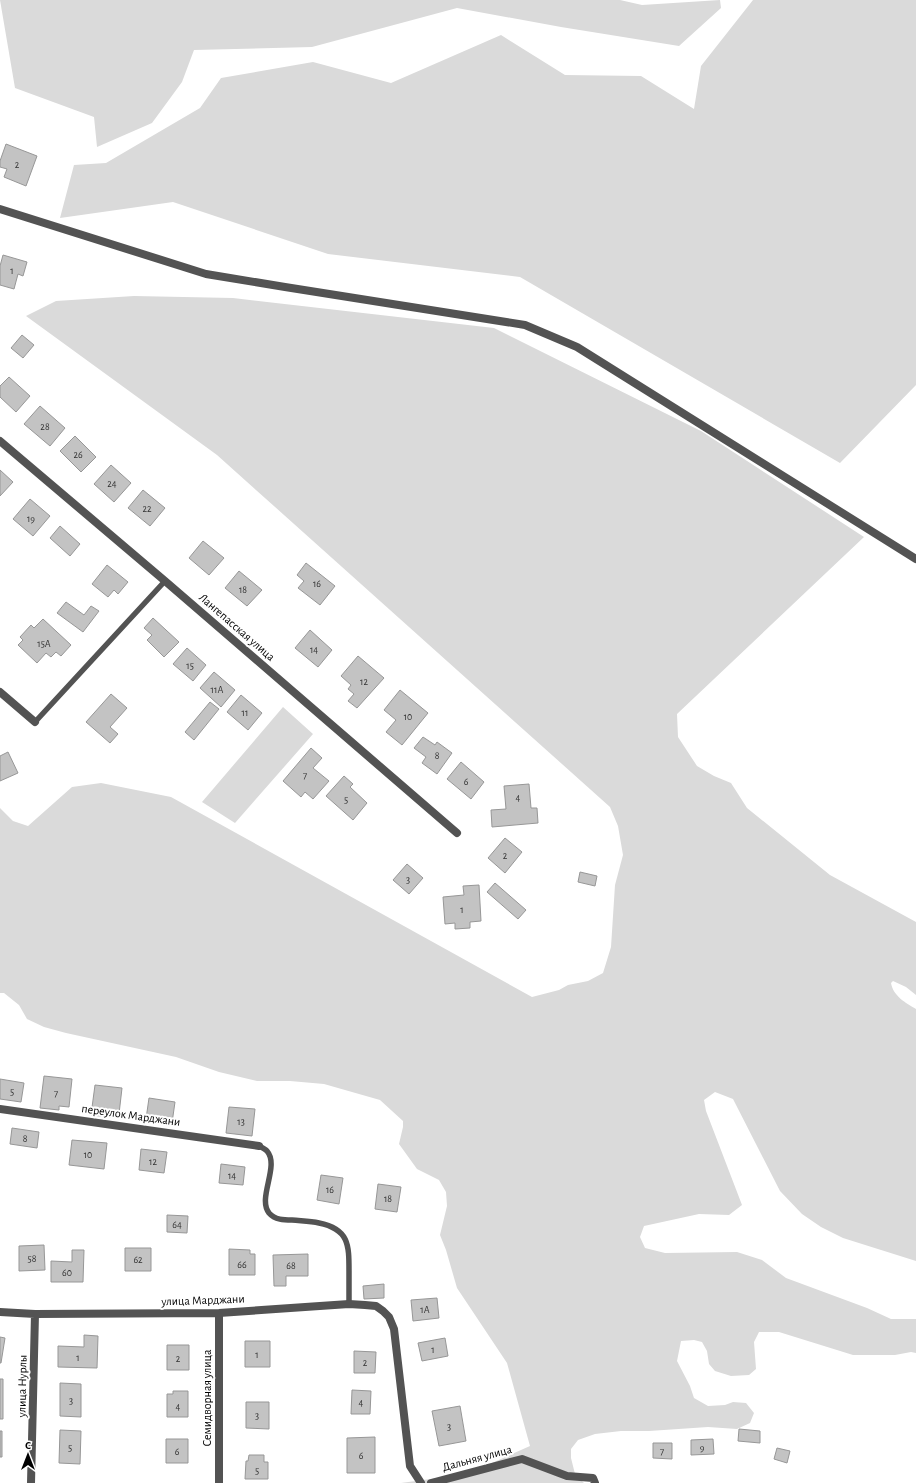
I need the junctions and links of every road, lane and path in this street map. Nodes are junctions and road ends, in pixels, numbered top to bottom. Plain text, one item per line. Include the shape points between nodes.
1 (0, 209) edge
2 (0, 441) edge
3 (916, 559) edge
4 (165, 581) junction
5 (0, 692) edge
6 (35, 722) joint
7 (457, 833) dead end
8 (0, 1109) edge
9 (259, 1146) joint
10 (349, 1304) junction
11 (0, 1312) edge
12 (35, 1314) junction
13 (219, 1314) junction
14 (31, 1483) edge
15 (219, 1483) edge
16 (421, 1483) edge
17 (431, 1483) edge
18 (595, 1483) edge

1 - 3 street via 206,274 525,325 578,347
2 - 4 street, Лангепасская улица
4 - 6 lane
4 - 7 street, Лангепасская улица
5 - 6 street
8 - 9 street, переулок Марджани
9 - 10 lane via 270,1158 266,1203 269,1213 281,1219 320,1223 332,1227 346,1240 349,1250
10 - 13 street, улица Марджани
10 - 16 street, улица Марджани via 376,1306 389,1317 394,1329 410,1466
11 - 12 street, улица Марджани
12 - 13 street, улица Марджани
12 - 14 street, улица Нурлы
13 - 15 street, Семидворная улица
17 - 18 street, Дальняя улица via 522,1459 567,1476 593,1478

